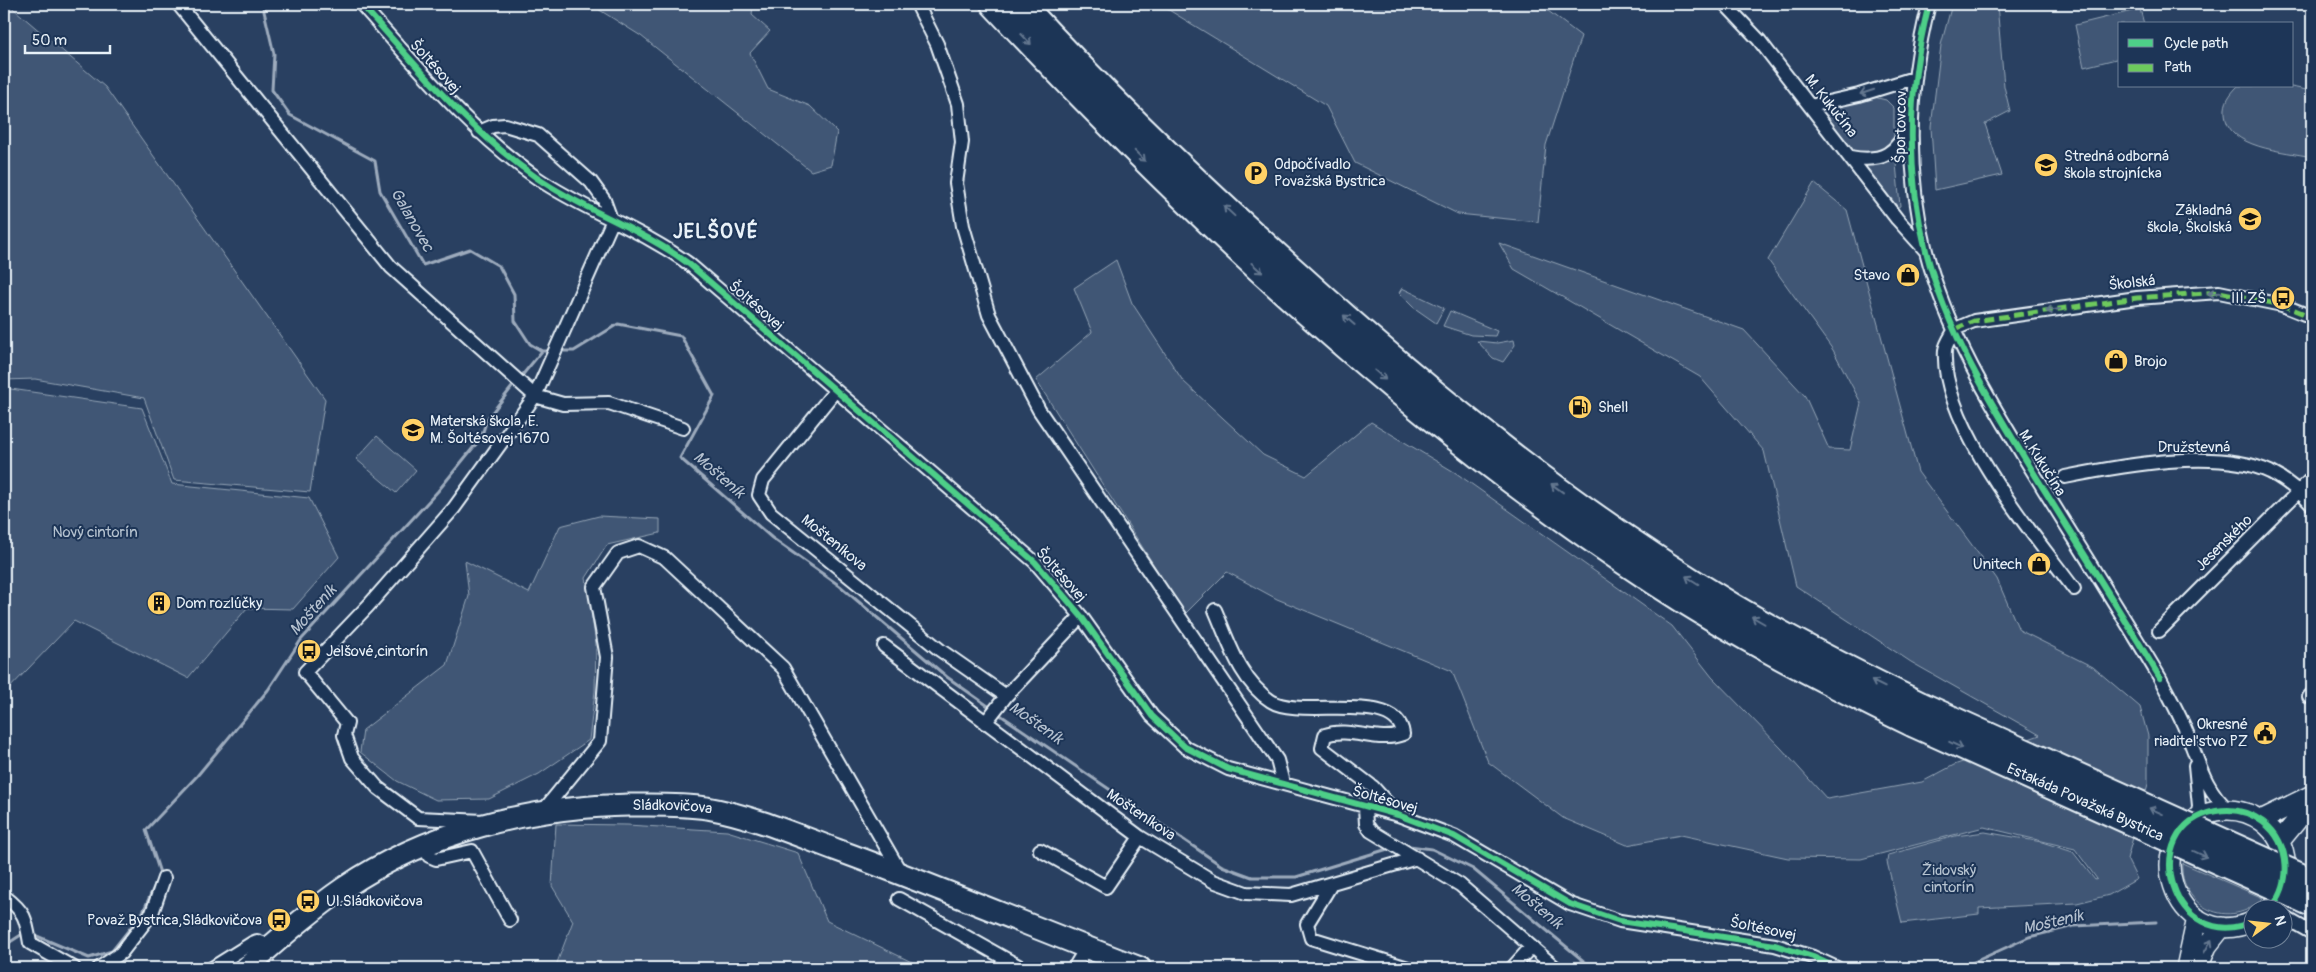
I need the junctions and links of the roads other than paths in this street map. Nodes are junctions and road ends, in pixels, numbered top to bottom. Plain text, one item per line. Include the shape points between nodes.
1 (178, 4) edge
2 (360, 4) edge
3 (917, 4) edge
4 (993, 4) edge
5 (1022, 4) edge
6 (1725, 4) edge
7 (1929, 4) edge
8 (1914, 78) junction
9 (1810, 106) junction
10 (1911, 122) junction
11 (479, 132) junction
12 (1850, 158) junction
13 (612, 222) junction
14 (1926, 251) junction
15 (2312, 317) edge
16 (1954, 329) junction
17 (835, 391) junction
18 (535, 396) junction
19 (682, 428) dead end
20 (2065, 477) dead end
21 (2312, 478) edge
22 (2299, 491) junction
23 (2312, 505) edge
24 (2074, 589) dead end
25 (1216, 610) dead end
26 (1081, 616) junction
27 (2159, 631) dead end
28 (884, 646) dead end
29 (995, 710) junction
30 (1917, 715) junction
31 (2194, 755) junction
32 (1283, 783) junction
33 (2312, 794) edge
34 (2312, 802) edge
35 (1365, 806) junction
36 (2229, 810) junction
37 (543, 811) junction
38 (1398, 815) junction
39 (2197, 818) junction
40 (2261, 820) junction
41 (491, 822) junction
42 (1140, 837) junction
43 (2280, 841) junction
44 (424, 846) junction
45 (1040, 850) dead end
46 (1416, 858) junction
47 (901, 873) junction
48 (164, 878) dead end
49 (2312, 881) edge
50 (1332, 883) junction
51 (2282, 892) junction
52 (4, 896) edge
53 (899, 899) dead end
54 (2276, 900) edge
55 (2312, 904) edge
56 (2312, 916) edge
57 (2197, 918) junction
58 (510, 920) dead end
59 (2294, 923) edge
60 (2244, 925) edge
61 (2222, 927) junction
62 (2312, 934) edge
63 (271, 946) junction
64 (1531, 946) junction
65 (1086, 948) junction
66 (74, 968) edge
67 (99, 968) edge
68 (212, 968) edge
69 (246, 968) edge
70 (1022, 968) edge
71 (1074, 968) edge
72 (1140, 968) edge
73 (1408, 968) edge
74 (1512, 968) edge
75 (1556, 968) edge
76 (1837, 968) edge
77 (2186, 968) edge
78 (2198, 968) edge

1 - 18 street via 391,268
2 - 11 street, Šoltésovej
3 - 32 street via 937,44 958,104 962,142 956,183 963,226 989,314 1039,410 1277,760
4 -> 30 highway via 1109,125 1232,245 1401,393 1512,482 1672,593 1782,658
30 -> 5 highway via 1852,671 1733,606 1609,526 1530,469 1412,374 1248,230 1121,108
6 - 9 street, M. Kukučína via 1759,40
7 - 8 street, Športovcov
8 -> 9 street
8 - 10 street, Športovcov
9 - 12 street, M. Kukučína
10 - 12 street via 1900,143 1890,153 1872,160
10 - 14 street, Športovcov via 1914,181
11 - 13 street, Šoltésovej via 537,178
11 - 13 street via 505,125 538,135 591,182 604,200
12 - 14 street, M. Kukučína
13 - 17 street, Šoltésovej via 689,264
13 - 18 street
14 - 16 street, M. Kukučína
15 -> 16 street, Školská via 2267,301 2219,292 2137,298 1974,321
16 - 24 street via 1945,348 1950,391 1973,444 2000,488
16 - 31 street, M. Kukučína via 2008,431 2160,678 2184,726
17 - 26 street, Šoltésovej via 1035,562
17 - 29 street, Mošteníkova via 763,480 759,495 771,513 940,650
18 - 19 street via 563,404 609,403
18 - 41 street via 454,508 305,672 347,724 344,735 352,758 378,788 418,818
20 - 22 street, Družstevná via 2129,465 2182,460 2233,462 2269,472
21 - 22 street, Jesenského
22 - 23 street, Družstevná
22 - 27 street, Jesenského
25 - 38 street via 1239,666 1253,685 1272,702 1301,710 1354,707 1393,716 1402,726 1403,734 1391,739 1338,730 1325,735 1322,748 1372,786
26 - 29 street
26 - 32 street, Šoltésovej via 1152,716 1185,747 1228,769
28 - 29 street, Mošteníkova
29 - 42 street, Mošteníkova
49 -> 30 highway, Estakáda Považská Bystrica, bridge
30 -> 55 highway, Estakáda Považská Bystrica, bridge
31 - 36 street, M. Kukučína via 2218,800
31 - 39 street, M. Kukučína via 2199,800
32 - 35 street, Šoltésovej
33 - 40 main road
34 - 43 main road
35 - 38 street, Šoltésovej
35 - 46 street via 1366,824 1372,831
36 - 39 main road
36 - 40 main road via 2246,812
37 - 41 main road, Sládkovičova
37 - 47 main road, Sládkovičova via 605,805 705,808 761,822
37 - 47 street via 600,741 607,657 594,587 618,553 639,546 665,558 782,668
38 - 76 street, Šoltésovej via 1454,836 1570,904 1620,921 1775,945
39 - 57 main road via 2178,837 2171,854 2169,872 2179,901
40 - 43 main road
41 - 44 main road, Sládkovičova
42 - 45 street via 1106,887
42 - 50 street, Mošteníkova via 1213,881 1246,893 1291,895
43 - 51 main road via 2286,866
44 - 58 street via 429,856 436,859 472,851
44 - 63 main road, Sládkovičova via 345,888
46 - 50 street, Mošteníkova
46 - 64 street via 1460,885
47 - 65 main road, Sládkovičova
48 - 67 street via 152,913 121,953
50 - 73 street via 1307,924 1311,938
51 - 54 main road
51 - 56 street
52 - 66 street via 20,908 26,918 30,943
53 - 70 street
57 - 61 main road
57 - 77 main road
59 - 62 street
60 - 61 main road
78 -> 61 main road via 2207,946
63 - 68 street via 257,941
63 - 69 main road, Sládkovičova
64 - 74 street
64 - 75 street
65 - 71 street
65 - 72 main road, Sládkovičova

